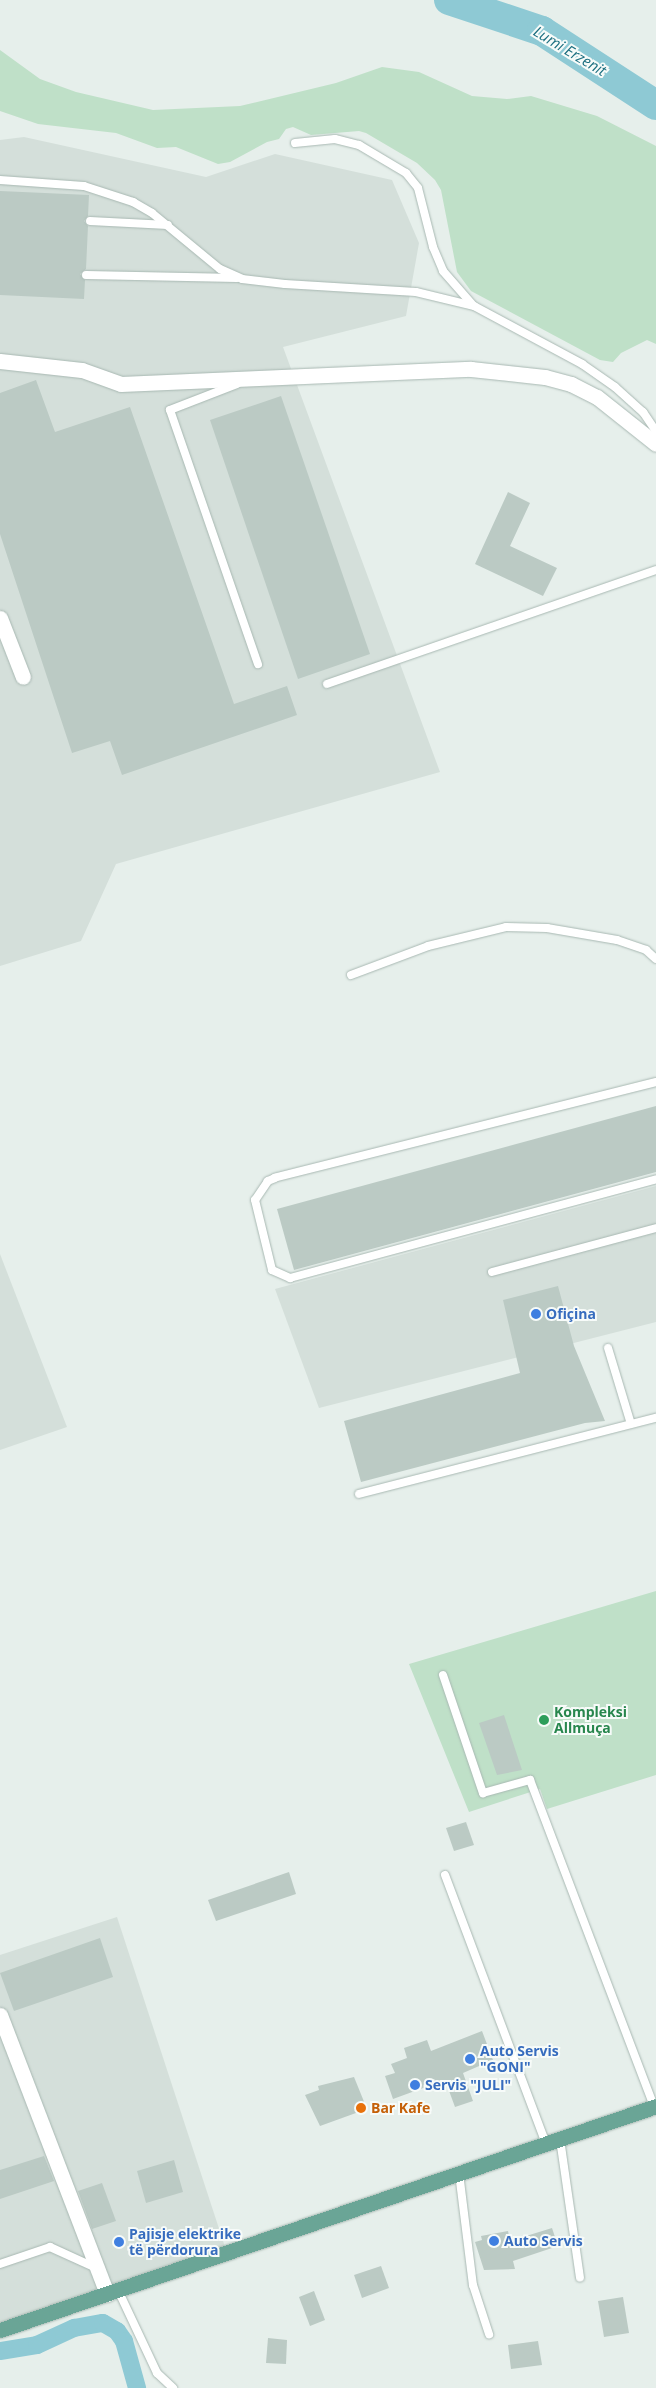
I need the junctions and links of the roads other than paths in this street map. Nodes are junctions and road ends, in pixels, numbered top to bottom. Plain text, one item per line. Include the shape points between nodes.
1 (295, 143) dead end
2 (0, 180) edge
3 (90, 221) dead end
4 (168, 225) junction
5 (86, 275) dead end
6 (242, 278) junction
7 (474, 306) junction
8 (0, 361) edge
9 (253, 377) junction
10 (656, 431) edge
11 (656, 444) edge
12 (656, 570) edge
13 (0, 618) edge
14 (258, 664) dead end
15 (23, 677) dead end
16 (327, 684) dead end
17 (656, 959) edge
18 (352, 975) dead end
19 (656, 1082) edge
20 (656, 1179) edge
21 (656, 1228) edge
22 (492, 1272) dead end
23 (608, 1348) dead end
24 (656, 1418) edge
25 (631, 1424) junction
26 (359, 1494) dead end
27 (443, 1675) dead end
28 (445, 1875) dead end
29 (0, 2016) edge
30 (655, 2107) edge
31 (560, 2139) junction
32 (546, 2144) junction
33 (459, 2173) junction
34 (0, 2264) edge
35 (97, 2268) junction
36 (580, 2278) dead end
37 (112, 2292) junction
38 (0, 2330) edge
39 (489, 2334) dead end
40 (173, 2388) edge

1 - 7 lane via 335,139 359,145 406,173 418,188 433,248 443,270
2 - 4 lane via 84,186 133,202
3 - 4 lane
4 - 6 lane via 220,269
5 - 6 lane
6 - 7 lane via 285,284 416,292
7 - 10 lane via 582,364 615,387 642,412
8 - 9 street via 82,370 121,384
9 - 11 street via 471,369 545,377 571,384 597,397
9 - 14 lane via 170,410
12 - 16 lane
13 - 15 street
17 - 18 lane via 646,950 617,940 547,928 506,928 428,946
19 - 20 lane via 275,1178 268,1181 255,1200 272,1270 290,1278
21 - 22 lane
23 - 25 lane
24 - 25 lane
25 - 26 lane
27 - 30 lane via 483,1793 530,1780
28 - 32 lane
29 - 35 street
30 - 31 main road
31 - 32 main road
31 - 36 lane
32 - 33 main road
33 - 37 main road
33 - 39 lane via 473,2285
34 - 35 lane via 50,2247
35 - 37 street
37 - 38 main road
37 - 40 lane via 157,2373

